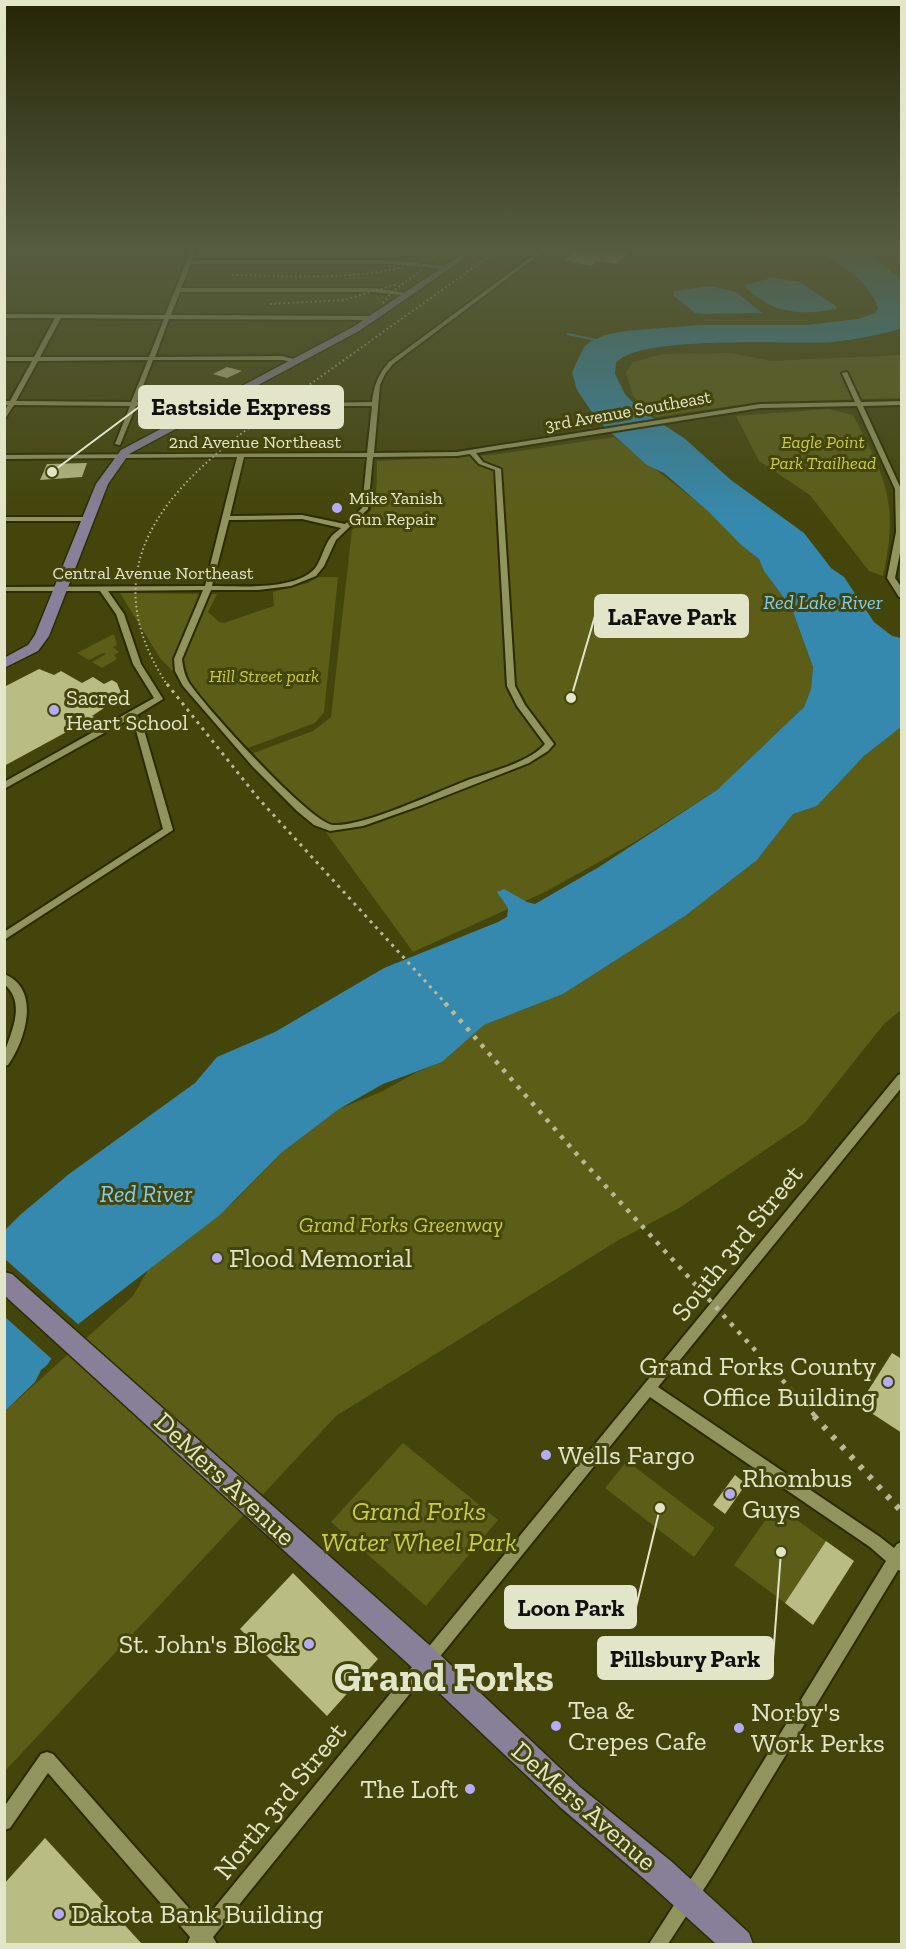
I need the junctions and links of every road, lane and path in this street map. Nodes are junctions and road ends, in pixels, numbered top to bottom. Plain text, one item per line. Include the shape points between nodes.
1 (46, 339) edge
2 (159, 339) edge
3 (337, 339) edge
4 (423, 339) edge
5 (4, 358) edge
6 (36, 358) junction
7 (152, 358) junction
8 (298, 361) junction
9 (845, 373) dead end
10 (4, 403) edge
11 (13, 403) junction
12 (857, 403) junction
13 (134, 404) junction
14 (311, 404) dead end
15 (375, 404) junction
16 (902, 404) edge
17 (798, 405) junction
18 (209, 407) junction
19 (4, 418) edge
20 (875, 438) junction
21 (118, 444) dead end
22 (504, 448) joint
23 (473, 453) junction
24 (241, 456) junction
25 (4, 457) edge
26 (371, 457) junction
27 (119, 458) junction
28 (226, 518) junction
29 (4, 519) edge
30 (88, 519) junction
31 (347, 527) junction
32 (208, 588) junction
33 (4, 589) edge
34 (62, 589) junction
35 (103, 589) junction
36 (902, 595) edge
37 (4, 664) edge
38 (132, 714) junction
39 (4, 786) edge
40 (4, 937) edge
41 (4, 978) edge
42 (4, 1062) edge
43 (902, 1078) edge
44 (4, 1281) edge
45 (648, 1388) junction
46 (900, 1557) edge
47 (426, 1661) junction
48 (4, 1822) edge
49 (688, 1898) junction
50 (202, 1942) edge
51 (658, 1944) edge
52 (738, 1944) edge

1 - 6 street
2 - 7 street
3 - 8 main road
4 - 15 street via 391,363 379,380
5 - 6 street
6 - 7 street
6 - 11 street
7 - 8 street
7 - 13 street
8 - 18 main road
9 - 12 street
10 - 11 street
11 - 13 street
11 - 19 street
12 - 16 street, 3rd Avenue Southeast
12 - 17 street, 3rd Avenue Southeast
12 - 20 street
13 - 18 street
13 - 21 street
14 - 15 street
15 - 26 street
16 - 20 street via 872,412
17 - 20 street via 835,407 854,413
17 - 22 street, 3rd Avenue Southeast via 760,406
18 - 27 main road via 141,442
20 - 36 street via 898,489 900,532 891,578
22 - 23 street, 2nd Avenue Northeast
23 - 26 street, 2nd Avenue Northeast
23 - 32 street via 481,463 498,469 511,686 550,744 541,753 364,822 338,829 319,825 236,744 179,671 181,650
24 - 26 street, 2nd Avenue Northeast
24 - 27 street, 2nd Avenue Northeast
24 - 28 street
25 - 27 street, 2nd Avenue Northeast
26 - 31 street via 365,509
27 - 30 main road via 102,484
28 - 31 street via 302,518
28 - 32 street
29 - 30 street
30 - 34 main road
31 - 32 street, Central Avenue Northeast via 330,543 317,570 301,580 271,587
32 - 35 street, Central Avenue Northeast
33 - 34 street, Central Avenue Northeast
34 - 35 street, Central Avenue Northeast
34 - 37 main road via 38,642
35 - 38 street via 120,614 137,664 159,699
38 - 39 street
38 - 40 street via 169,827
41 - 42 street via 16,989 20,1002 17,1041
43 - 45 street, South 3rd Street
44 - 47 main road, DeMers Avenue
45 - 46 street
45 - 47 street, South 3rd Street
46 - 49 street
47 - 49 main road, DeMers Avenue via 570,1797
47 - 50 street, North 3rd Street
48 - 50 street via 47,1760
49 - 51 street
49 - 52 main road, DeMers Avenue

